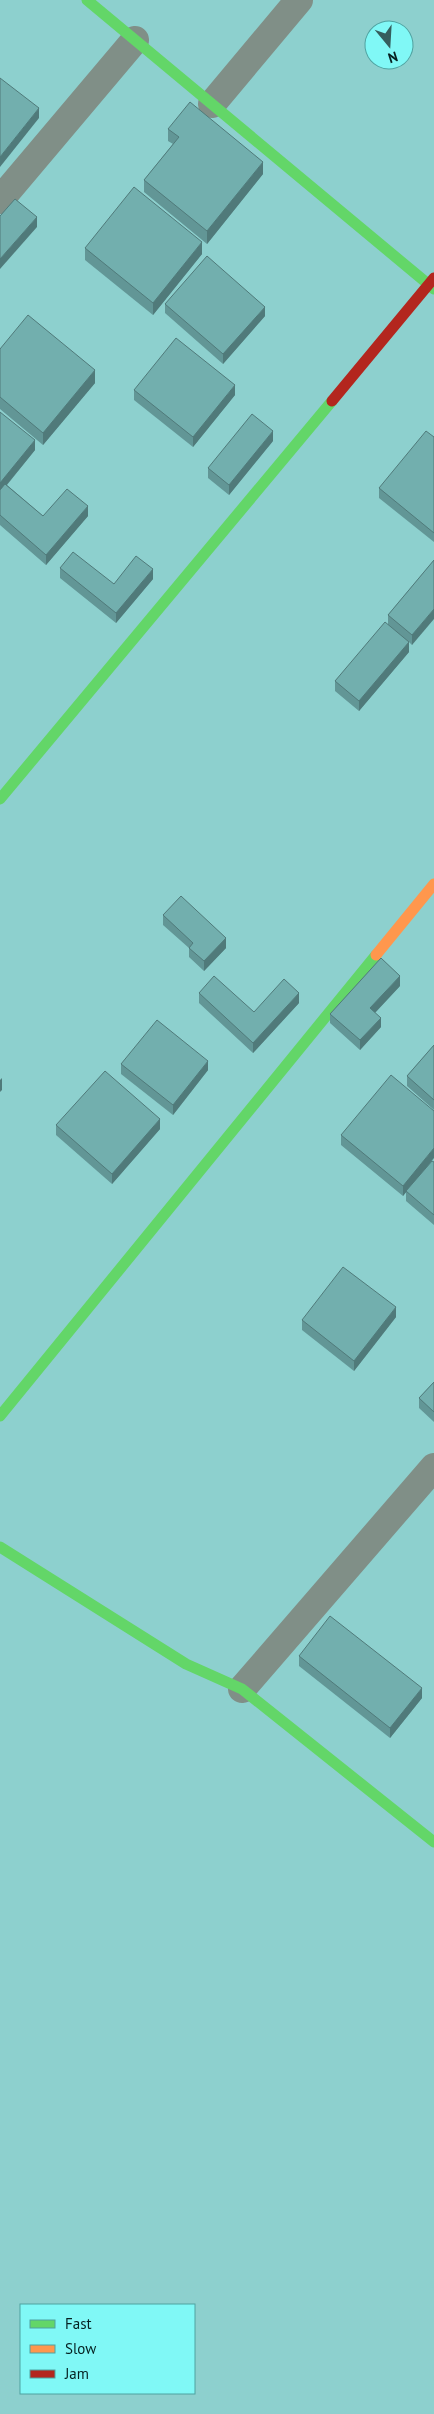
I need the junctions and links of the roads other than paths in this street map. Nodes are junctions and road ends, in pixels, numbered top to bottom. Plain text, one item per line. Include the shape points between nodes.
1 (87, 0) edge
2 (299, 0) edge
3 (135, 40) junction
4 (212, 104) junction
5 (0, 200) edge
6 (432, 283) edge
7 (0, 799) edge
8 (434, 884) edge
9 (0, 1416) edge
10 (434, 1466) edge
11 (0, 1547) edge
12 (242, 1689) junction
13 (434, 1842) edge

1 - 3 street
2 - 4 street
3 - 4 street
3 - 5 street
4 - 6 street
6 - 7 street
8 - 9 street
10 - 12 street
11 - 12 street via 186,1664
12 - 13 street

